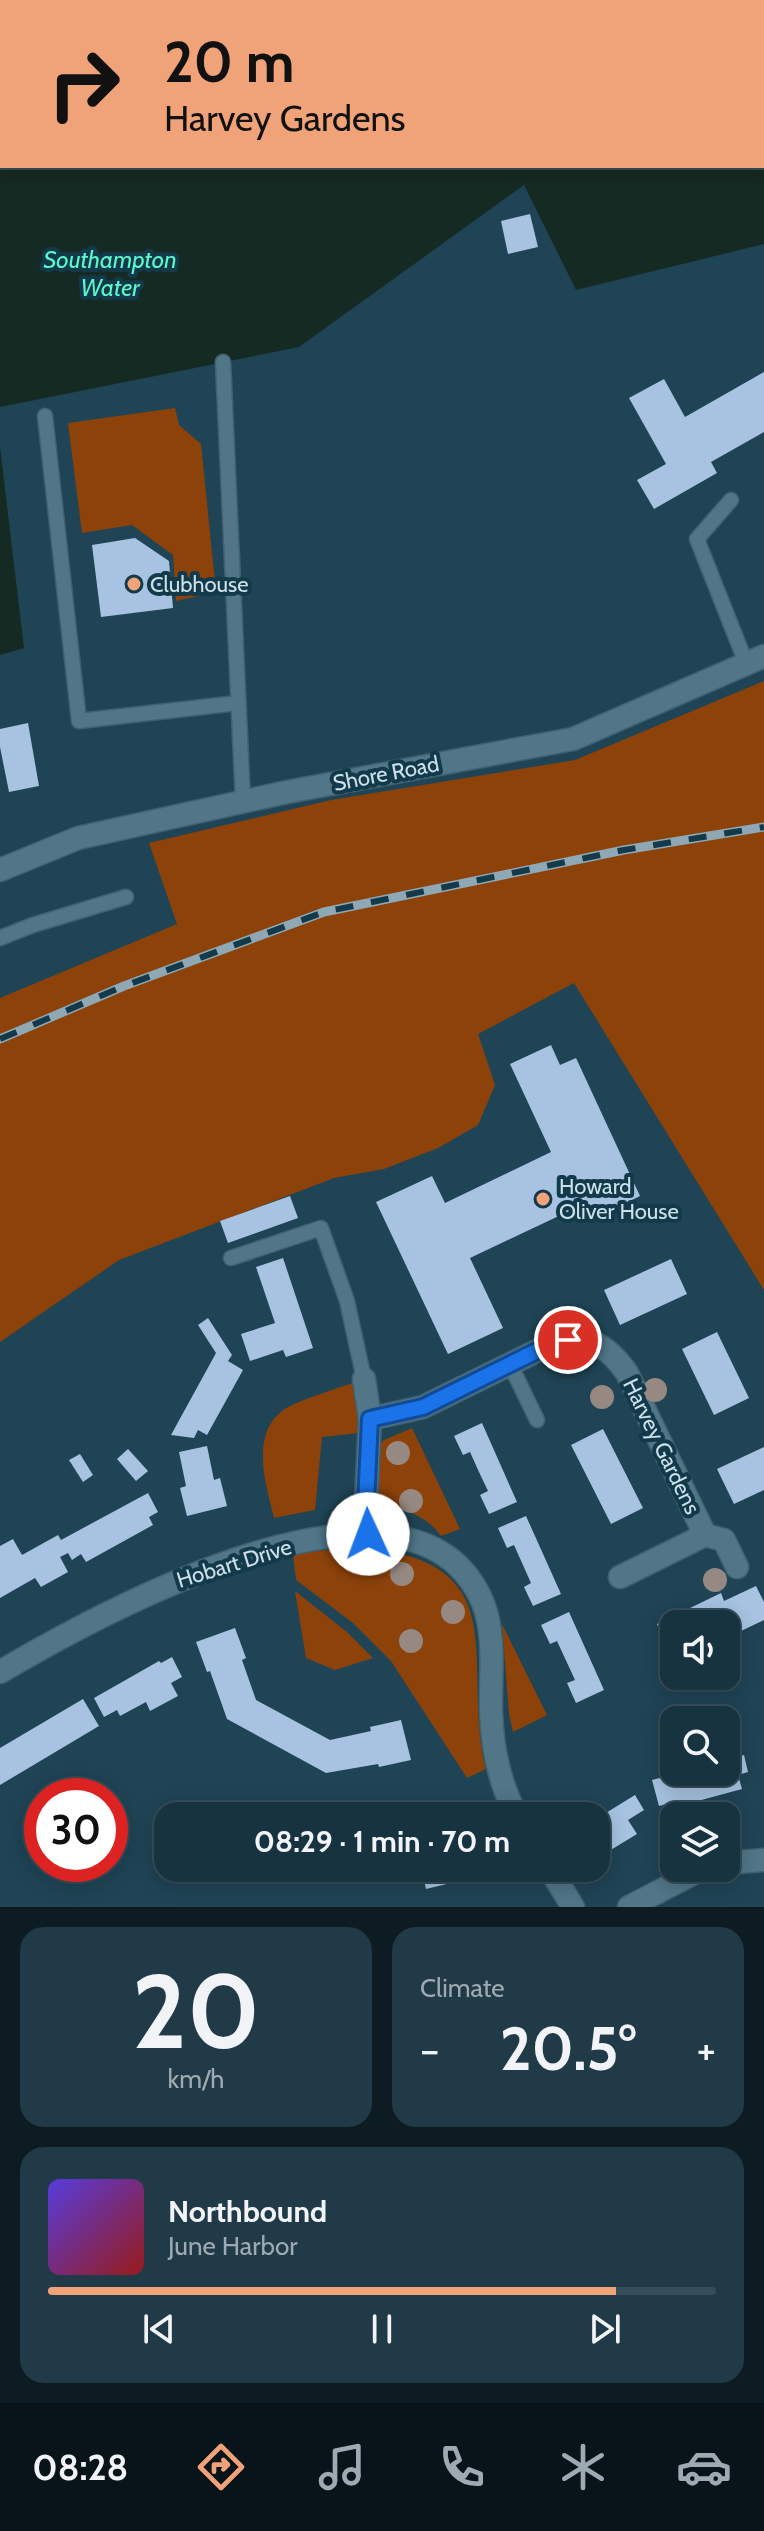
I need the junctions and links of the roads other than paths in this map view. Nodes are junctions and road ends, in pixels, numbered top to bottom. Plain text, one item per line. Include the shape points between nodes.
1 (223, 362) dead end
2 (45, 416) dead end
3 (731, 500) dead end
4 (755, 660) edge
5 (238, 703) junction
6 (243, 802) junction
7 (0, 870) edge
8 (126, 897) dead end
9 (0, 938) edge
10 (231, 1258) dead end
11 (510, 1364) junction
12 (364, 1379) joint
13 (370, 1419) junction
14 (537, 1420) dead end
15 (368, 1534) junction
16 (705, 1535) junction
17 (737, 1567) dead end
18 (620, 1577) dead end
19 (0, 1672) edge
20 (511, 1802) edge
21 (764, 1860) edge
22 (740, 1862) edge
23 (558, 1882) edge
24 (677, 1882) edge
25 (573, 1907) edge
26 (629, 1907) edge

1 - 5 lane
2 - 5 lane via 79,721
3 - 4 lane via 697,539
4 - 6 street, Shore Road via 573,739
5 - 6 lane
6 - 7 street, Shore Road via 78,838
8 - 9 lane
10 - 12 lane via 321,1228 347,1301
11 - 13 street, Harvey Gardens via 423,1407
11 - 14 lane
11 - 16 street, Harvey Gardens via 568,1340 586,1340 615,1356
12 - 13 street
13 - 15 street
15 - 19 street, Hobart Drive via 321,1538 218,1564 168,1583
15 - 20 street, Hobart Drive via 433,1547 462,1573 482,1601 490,1637 494,1746
16 - 17 street, Harvey Gardens via 724,1540
16 - 18 street, Harvey Gardens
21 - 22 street
23 - 25 street
24 - 26 street

